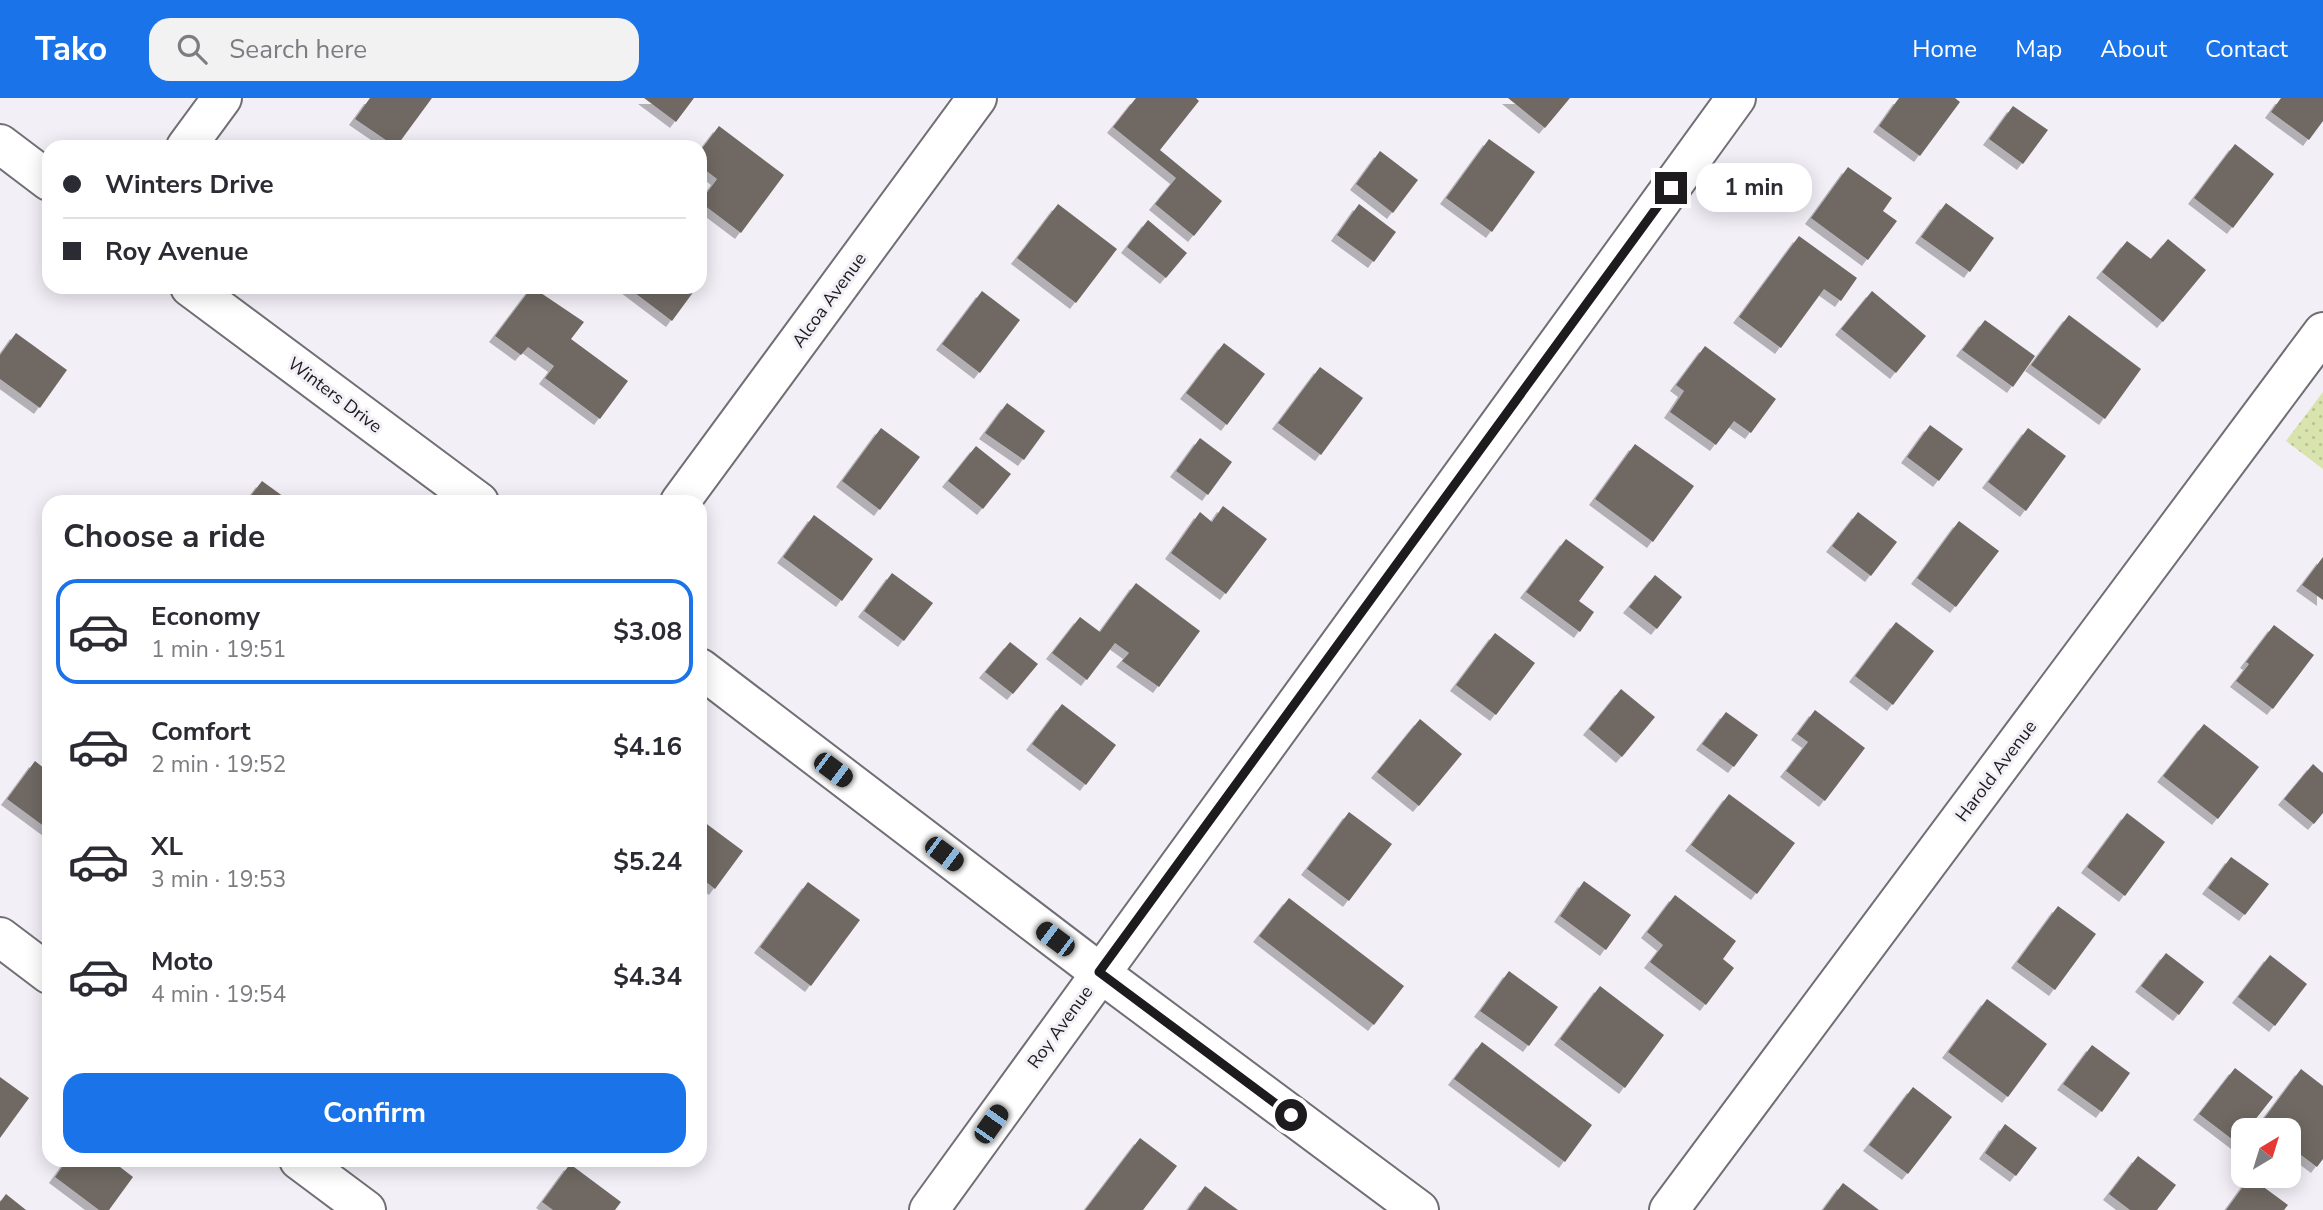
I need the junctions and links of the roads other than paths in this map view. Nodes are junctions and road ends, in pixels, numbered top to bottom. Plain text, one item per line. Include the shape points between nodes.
1 (222, 98) edge
2 (977, 98) edge
3 (1736, 98) edge
4 (191, 140) edge
5 (0, 144) edge
6 (42, 176) edge
7 (199, 294) edge
8 (2323, 332) edge
9 (470, 495) edge
10 (685, 495) edge
11 (707, 673) edge
12 (0, 937) edge
13 (42, 969) edge
14 (1099, 972) junction
15 (308, 1167) edge
16 (366, 1210) edge
17 (929, 1210) edge
18 (1419, 1210) edge
19 (1669, 1210) edge

1 - 4 street
2 - 10 street, Alcoa Avenue
3 - 14 street, Roy Avenue
5 - 6 street
7 - 9 street, Winters Drive
8 - 19 street, Harold Avenue
11 - 14 street
12 - 13 street
14 - 17 street, Roy Avenue
14 - 18 street
15 - 16 street

